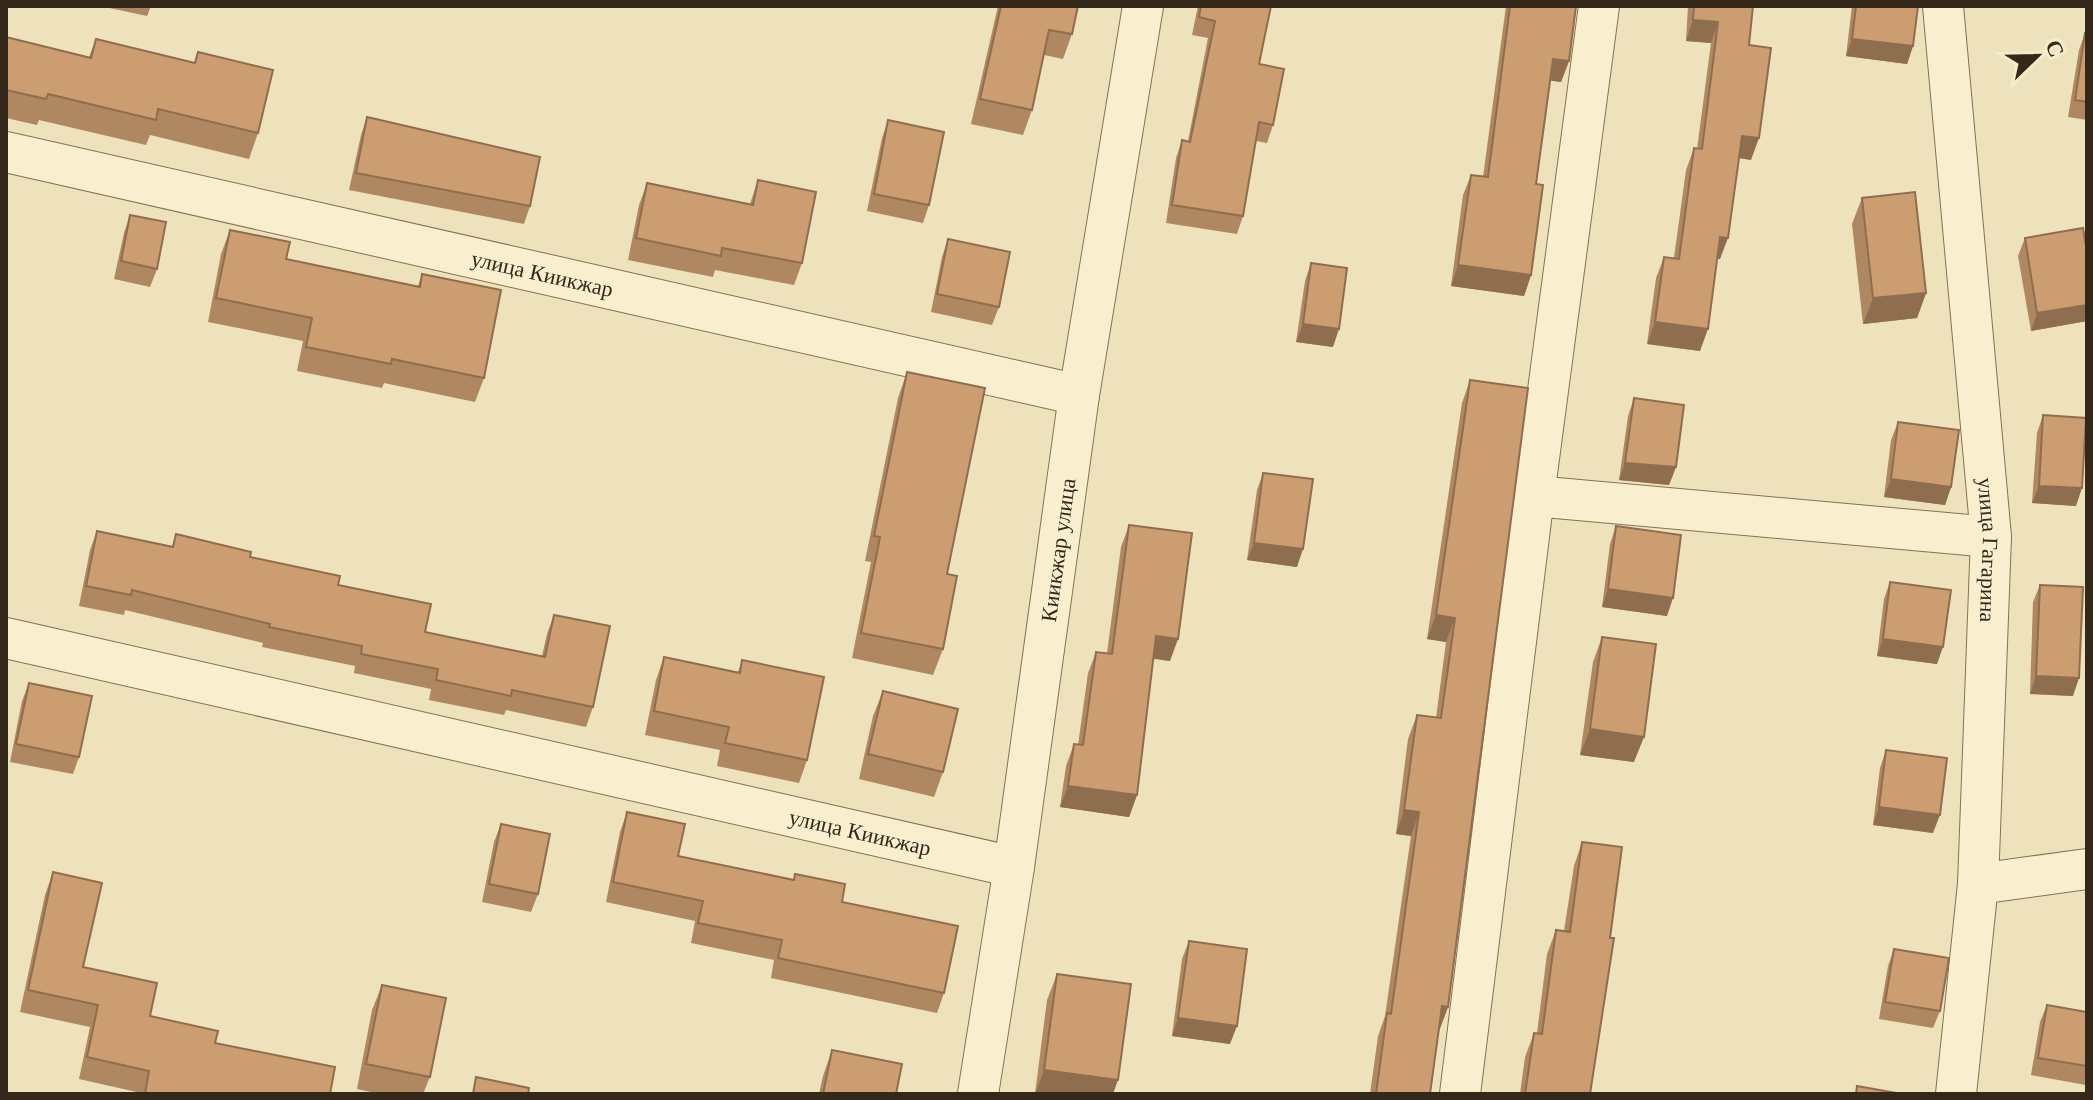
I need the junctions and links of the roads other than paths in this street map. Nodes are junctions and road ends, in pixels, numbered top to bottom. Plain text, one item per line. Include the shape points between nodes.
1 (1143, 6) edge
2 (1599, 6) edge
3 (1943, 6) edge
4 (6, 152) edge
5 (1079, 395) junction
6 (1534, 496) junction
7 (1991, 537) junction
8 (6, 638) edge
9 (1014, 867) junction
10 (2087, 869) edge
11 (1978, 884) junction
12 (978, 1094) edge
13 (1460, 1094) edge
14 (1956, 1094) edge

1 - 5 street, Киикжар улица
2 - 6 street
3 - 7 street, улица Гагарина
4 - 5 street, улица Киикжар
5 - 9 street, Киикжар улица
6 - 7 street
6 - 13 street
7 - 11 street, улица Гагарина
8 - 9 street, улица Киикжар
9 - 12 street, Киикжар улица
10 - 11 street
11 - 14 street, улица Гагарина

